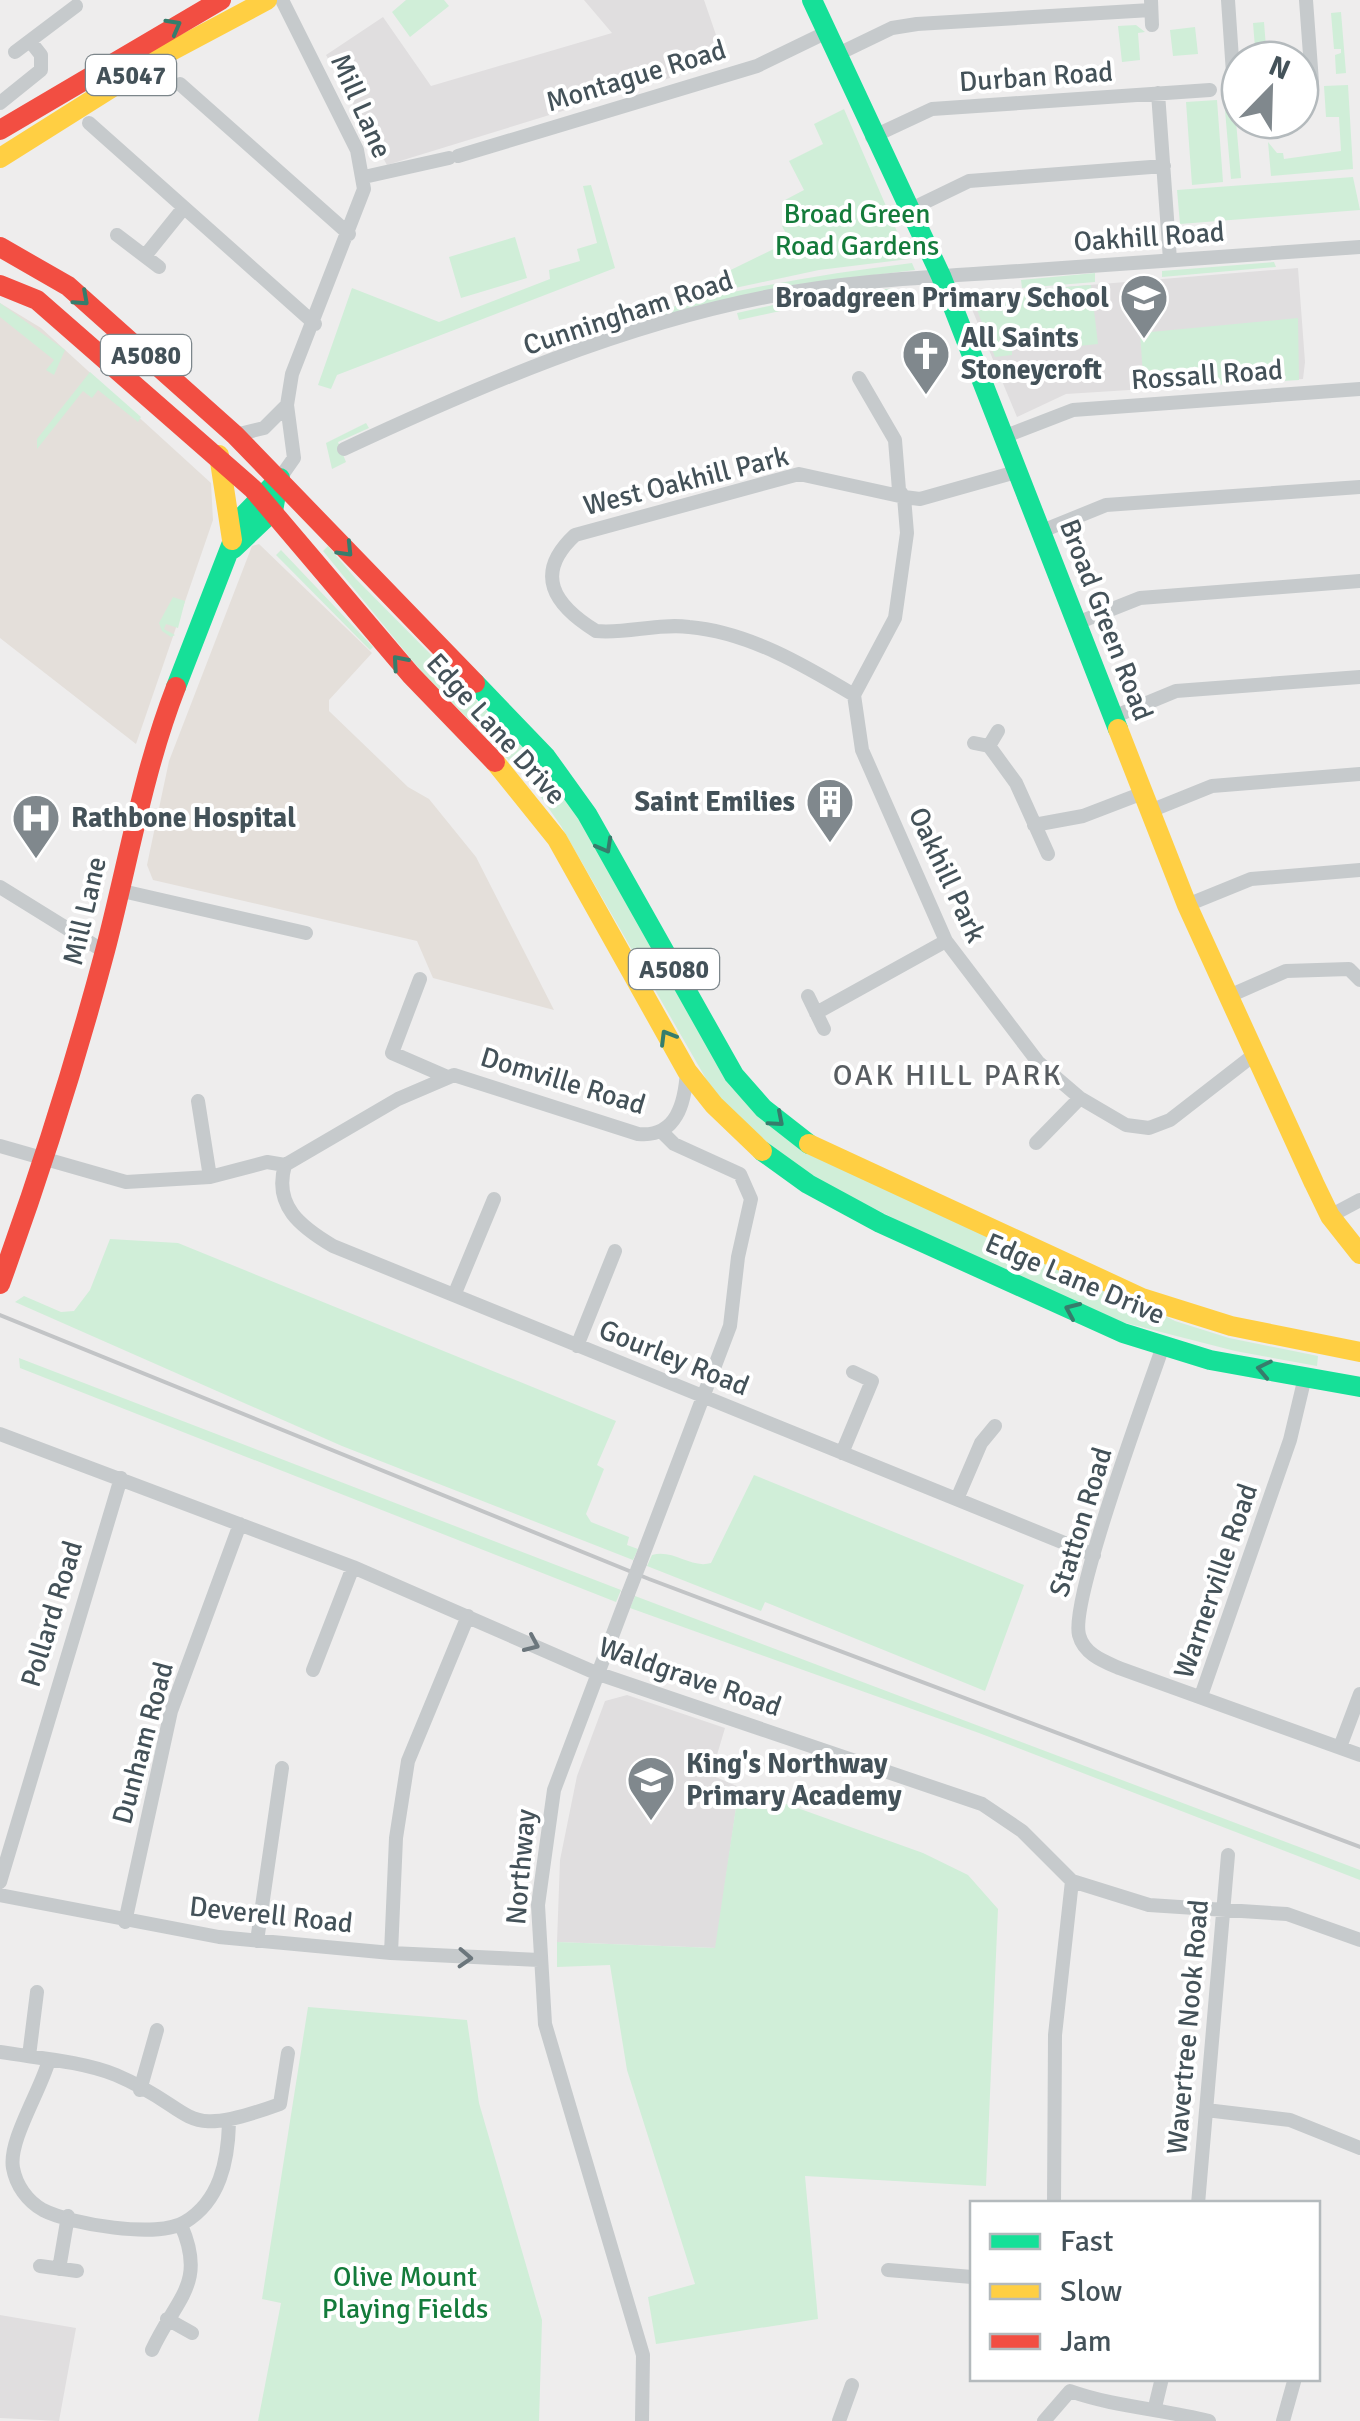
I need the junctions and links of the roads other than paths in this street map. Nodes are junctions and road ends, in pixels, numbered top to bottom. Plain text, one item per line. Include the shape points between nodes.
1 (221, 0) edge
2 (267, 0) edge
3 (282, 0) edge
4 (812, 0) edge
5 (1228, 0) edge
6 (1306, 0) edge
7 (76, 6) dead end
8 (1151, 12) edge
9 (825, 33) junction
10 (30, 40) junction
11 (1232, 40) edge
12 (1306, 40) edge
13 (15, 52) dead end
14 (836, 55) junction
15 (180, 84) dead end
16 (1220, 89) edge
17 (1158, 93) junction
18 (0, 102) edge
19 (34, 110) junction
20 (88, 123) dead end
21 (46, 128) junction
22 (0, 130) edge
23 (872, 137) junction
24 (0, 158) edge
25 (1164, 166) junction
26 (364, 177) junction
27 (182, 210) junction
28 (909, 210) junction
29 (349, 234) junction
30 (117, 235) dead end
31 (0, 247) edge
32 (1360, 248) edge
33 (145, 256) junction
34 (1170, 260) junction
35 (159, 268) dead end
36 (0, 270) edge
37 (941, 276) junction
38 (0, 285) edge
39 (21, 290) junction
40 (315, 324) junction
41 (859, 378) dead end
42 (1360, 389) edge
43 (287, 405) junction
44 (235, 435) junction
45 (1002, 436) junction
46 (344, 449) dead end
47 (218, 455) junction
48 (1016, 472) junction
49 (280, 478) junction
50 (1360, 487) edge
51 (904, 497) junction
52 (267, 504) junction
53 (1042, 531) junction
54 (231, 547) junction
55 (1360, 581) edge
56 (1077, 623) junction
57 (1360, 677) edge
58 (854, 695) junction
59 (1113, 717) junction
60 (998, 730) dead end
61 (1360, 774) edge
62 (1147, 802) junction
63 (1034, 826) junction
64 (1048, 854) dead end
65 (1360, 870) edge
66 (0, 887) edge
67 (118, 890) junction
68 (1187, 905) junction
69 (306, 934) dead end
70 (946, 941) junction
71 (105, 952) junction
72 (420, 979) dead end
73 (1360, 980) edge
74 (808, 996) dead end
75 (1229, 996) junction
76 (816, 1013) junction
77 (824, 1029) dead end
78 (1255, 1054) junction
79 (687, 1071) junction
80 (445, 1076) junction
81 (1080, 1098) junction
82 (198, 1101) dead end
83 (661, 1131) junction
84 (1036, 1143) dead end
85 (0, 1146) edge
86 (45, 1162) junction
87 (284, 1165) junction
88 (210, 1177) junction
89 (494, 1200) dead end
90 (1360, 1200) edge
91 (1330, 1216) junction
92 (615, 1252) dead end
93 (1360, 1254) edge
94 (0, 1284) edge
95 (455, 1293) junction
96 (577, 1346) junction
97 (1163, 1346) junction
98 (1360, 1352) edge
99 (853, 1372) dead end
100 (1305, 1378) junction
101 (1360, 1387) edge
102 (705, 1397) junction
103 (994, 1426) dead end
104 (0, 1434) edge
105 (842, 1453) junction
106 (121, 1478) junction
107 (957, 1499) junction
108 (240, 1524) junction
109 (1094, 1554) junction
110 (354, 1567) junction
111 (468, 1616) junction
112 (313, 1670) dead end
113 (596, 1673) junction
114 (1360, 1694) edge
115 (1201, 1696) junction
116 (1340, 1747) junction
117 (1360, 1755) edge
118 (282, 1768) dead end
119 (1228, 1855) dead end
120 (1072, 1880) junction
121 (0, 1882) edge
122 (0, 1895) edge
123 (1224, 1910) junction
124 (125, 1922) junction
125 (1360, 1940) edge
126 (257, 1941) junction
127 (391, 1953) junction
128 (539, 1960) junction
129 (37, 1992) dead end
130 (157, 2030) dead end
131 (0, 2052) edge
132 (288, 2053) dead end
133 (28, 2056) junction
134 (48, 2060) junction
135 (140, 2090) junction
136 (1206, 2110) junction
137 (229, 2123) junction
138 (1360, 2148) edge
139 (1054, 2201) edge
140 (1198, 2201) edge
141 (68, 2216) junction
142 (180, 2225) junction
143 (40, 2266) dead end
144 (59, 2269) junction
145 (888, 2270) dead end
146 (77, 2272) dead end
147 (970, 2278) edge
148 (167, 2320) junction
149 (192, 2332) dead end
150 (152, 2350) dead end
151 (1161, 2381) edge
152 (1294, 2381) edge
153 (852, 2385) dead end
154 (1066, 2385) edge
155 (1155, 2407) junction
156 (642, 2421) edge
157 (840, 2421) edge
158 (1044, 2421) edge
159 (1208, 2421) edge
160 (1283, 2421) edge

19 -> 1 main road, A5047
2 - 21 main road, A5047
3 - 26 street, Mill Lane
4 - 9 main road, Broad Green Road
5 - 11 street
6 - 12 street
7 - 10 street
8 - 14 street via 918,24 892,28
9 - 14 main road, Broad Green Road
9 - 26 street, Montague Road via 757,66
10 - 13 street
10 - 18 street via 41,55 41,70
14 - 23 main road, Broad Green Road
15 - 29 street
16 - 17 street, Durban Road
17 - 23 street, Durban Road via 932,110
17 - 25 street
19 - 21 main road
19 - 22 main road, A5047
20 - 27 street
21 - 24 main road, A5047
23 - 28 main road, Broad Green Road
25 - 28 street via 968,181
25 - 34 street
26 - 29 street, Mill Lane
27 - 33 street
27 - 40 street
28 - 37 main road, Broad Green Road
29 - 40 street, Mill Lane
30 - 33 street
31 -> 44 main road, Edge Lane Drive / A5080 via 68,286
32 - 34 street, Oakhill Road
33 - 35 street
34 - 37 street, Oakhill Road
36 - 39 main road
37 - 45 main road, Broad Green Road
37 - 46 street, Cunningham Road via 872,280 691,314 448,400
38 - 39 main road, Edge Lane Drive / A5080
39 - 47 main road, Edge Lane Drive / A5080
40 - 43 street, Mill Lane via 292,374
41 - 51 street via 895,440
42 - 45 street, Rossall Road via 1073,410
43 - 44 street via 264,428
43 - 49 street via 294,458
44 - 49 main road, Edge Lane Drive / A5080
45 - 48 main road, Broad Green Road
47 - 52 main road, Edge Lane Drive / A5080
47 - 54 main road
48 - 51 street via 920,499
48 - 53 main road, Broad Green Road
49 - 52 main road
49 -> 98 main road, Edge Lane Drive / A5080 via 546,757 587,814 734,1075 783,1126 848,1165 1142,1298 1231,1326
50 - 53 street via 1106,504
51 - 58 street via 907,534 895,618
51 - 58 street, West Oakhill Park via 799,474 575,535 554,560 551,572 562,604 596,631 706,629 802,664
52 - 54 main road, Mill Lane
79 -> 52 main road, Edge Lane Drive / A5080 via 557,839
53 - 56 main road, Broad Green Road
54 - 67 main road, Mill Lane via 152,751
55 - 56 street via 1140,598
56 - 59 main road, Broad Green Road
57 - 59 street via 1176,692
58 - 70 street, Oakhill Park via 862,750
59 - 62 main road, Broad Green Road
60 - 63 street via 982,745 1016,783
61 - 62 street via 1212,786
62 - 63 street
62 - 68 main road, Broad Green Road
63 - 64 street
65 - 68 street via 1251,879
66 - 71 street
67 - 69 street
67 - 71 main road, Mill Lane
68 - 75 main road, Broad Green Road
70 - 76 street
70 - 81 street, Oakhill Park via 1038,1062
71 - 86 main road, Mill Lane
72 - 80 street via 392,1053
73 - 75 street via 1350,970 1286,971
74 - 76 street
75 - 78 main road, Broad Green Road
76 - 77 street
78 - 81 street, Oakhill Park via 1156,1127 1126,1126
78 - 91 main road, Broad Green Road
79 - 83 street, Domville Road via 678,1114
97 -> 79 main road, Edge Lane Drive / A5080 via 829,1199 756,1150
80 - 83 street, Domville Road via 463,1075 638,1134
80 - 87 street, Domville Road
81 - 84 street
82 - 88 street
83 - 102 street, Northway via 682,1148 731,1167 750,1190 730,1326
85 - 86 street
86 - 88 street via 126,1182
86 - 94 main road, Mill Lane
87 - 88 street via 267,1162
87 - 95 street, Gourley Road via 282,1193 303,1228
89 - 95 street
90 - 91 street
91 - 93 main road, Broad Green Road
92 - 96 street
95 - 96 street, Gourley Road
96 - 102 street, Gourley Road
100 -> 97 main road, Edge Lane Drive / A5080
97 - 109 street, Statton Road
99 - 105 street via 872,1381
100 - 101 main road, Edge Lane Drive / A5080
100 - 115 street, Warnerville Road via 1290,1440
102 - 105 street, Gourley Road
102 - 113 street, Northway, bridge
103 - 107 street
104 - 106 street, Waldgrave Road
105 - 107 street, Gourley Road
106 - 108 street, Waldgrave Road
106 - 121 street, Pollard Road
107 - 109 street, Gourley Road
108 - 110 street, Waldgrave Road
108 - 124 street, Dunham Road via 170,1712
109 - 115 street, Statton Road via 1077,1624 1092,1656
110 - 111 street, Waldgrave Road
110 - 112 street
111 -> 113 street, Waldgrave Road
111 - 127 street via 408,1762 396,1838
113 - 120 street, Waldgrave Road via 982,1804 1022,1831
113 - 128 street, Northway via 554,1790 538,1906
114 - 116 street
115 - 116 street, Warnerville Road
116 - 117 street, Warnerville Road
118 - 126 street
119 - 123 street, Wavertree Nook Road
120 - 123 street, Waldgrave Road via 1149,1906
120 - 139 street via 1055,2035
122 - 124 street, Deverell Road
123 - 125 street, Waldgrave Road via 1287,1914
123 - 136 street, Wavertree Nook Road
124 - 126 street, Deverell Road
126 - 127 street, Deverell Road
127 -> 128 street, Deverell Road
128 - 156 street, Northway via 558,2080 643,2355
129 - 133 street
130 - 135 street
131 - 133 street
132 - 137 street via 280,2070 280,2104
133 - 134 street
134 - 135 street via 115,2075
134 - 141 street via 12,2153 13,2169 18,2186 44,2210
135 - 137 street via 186,2119
136 - 138 street via 1290,2120
136 - 140 street, Wavertree Nook Road
137 - 142 street via 221,2178
141 - 142 street via 148,2232
141 - 144 street
142 - 148 street via 194,2272
143 - 144 street
144 - 146 street
145 - 147 street
148 - 149 street
148 - 150 street
151 - 155 street
152 - 160 street
153 - 157 street
154 - 155 street via 1112,2406
154 - 158 street
155 - 159 street

